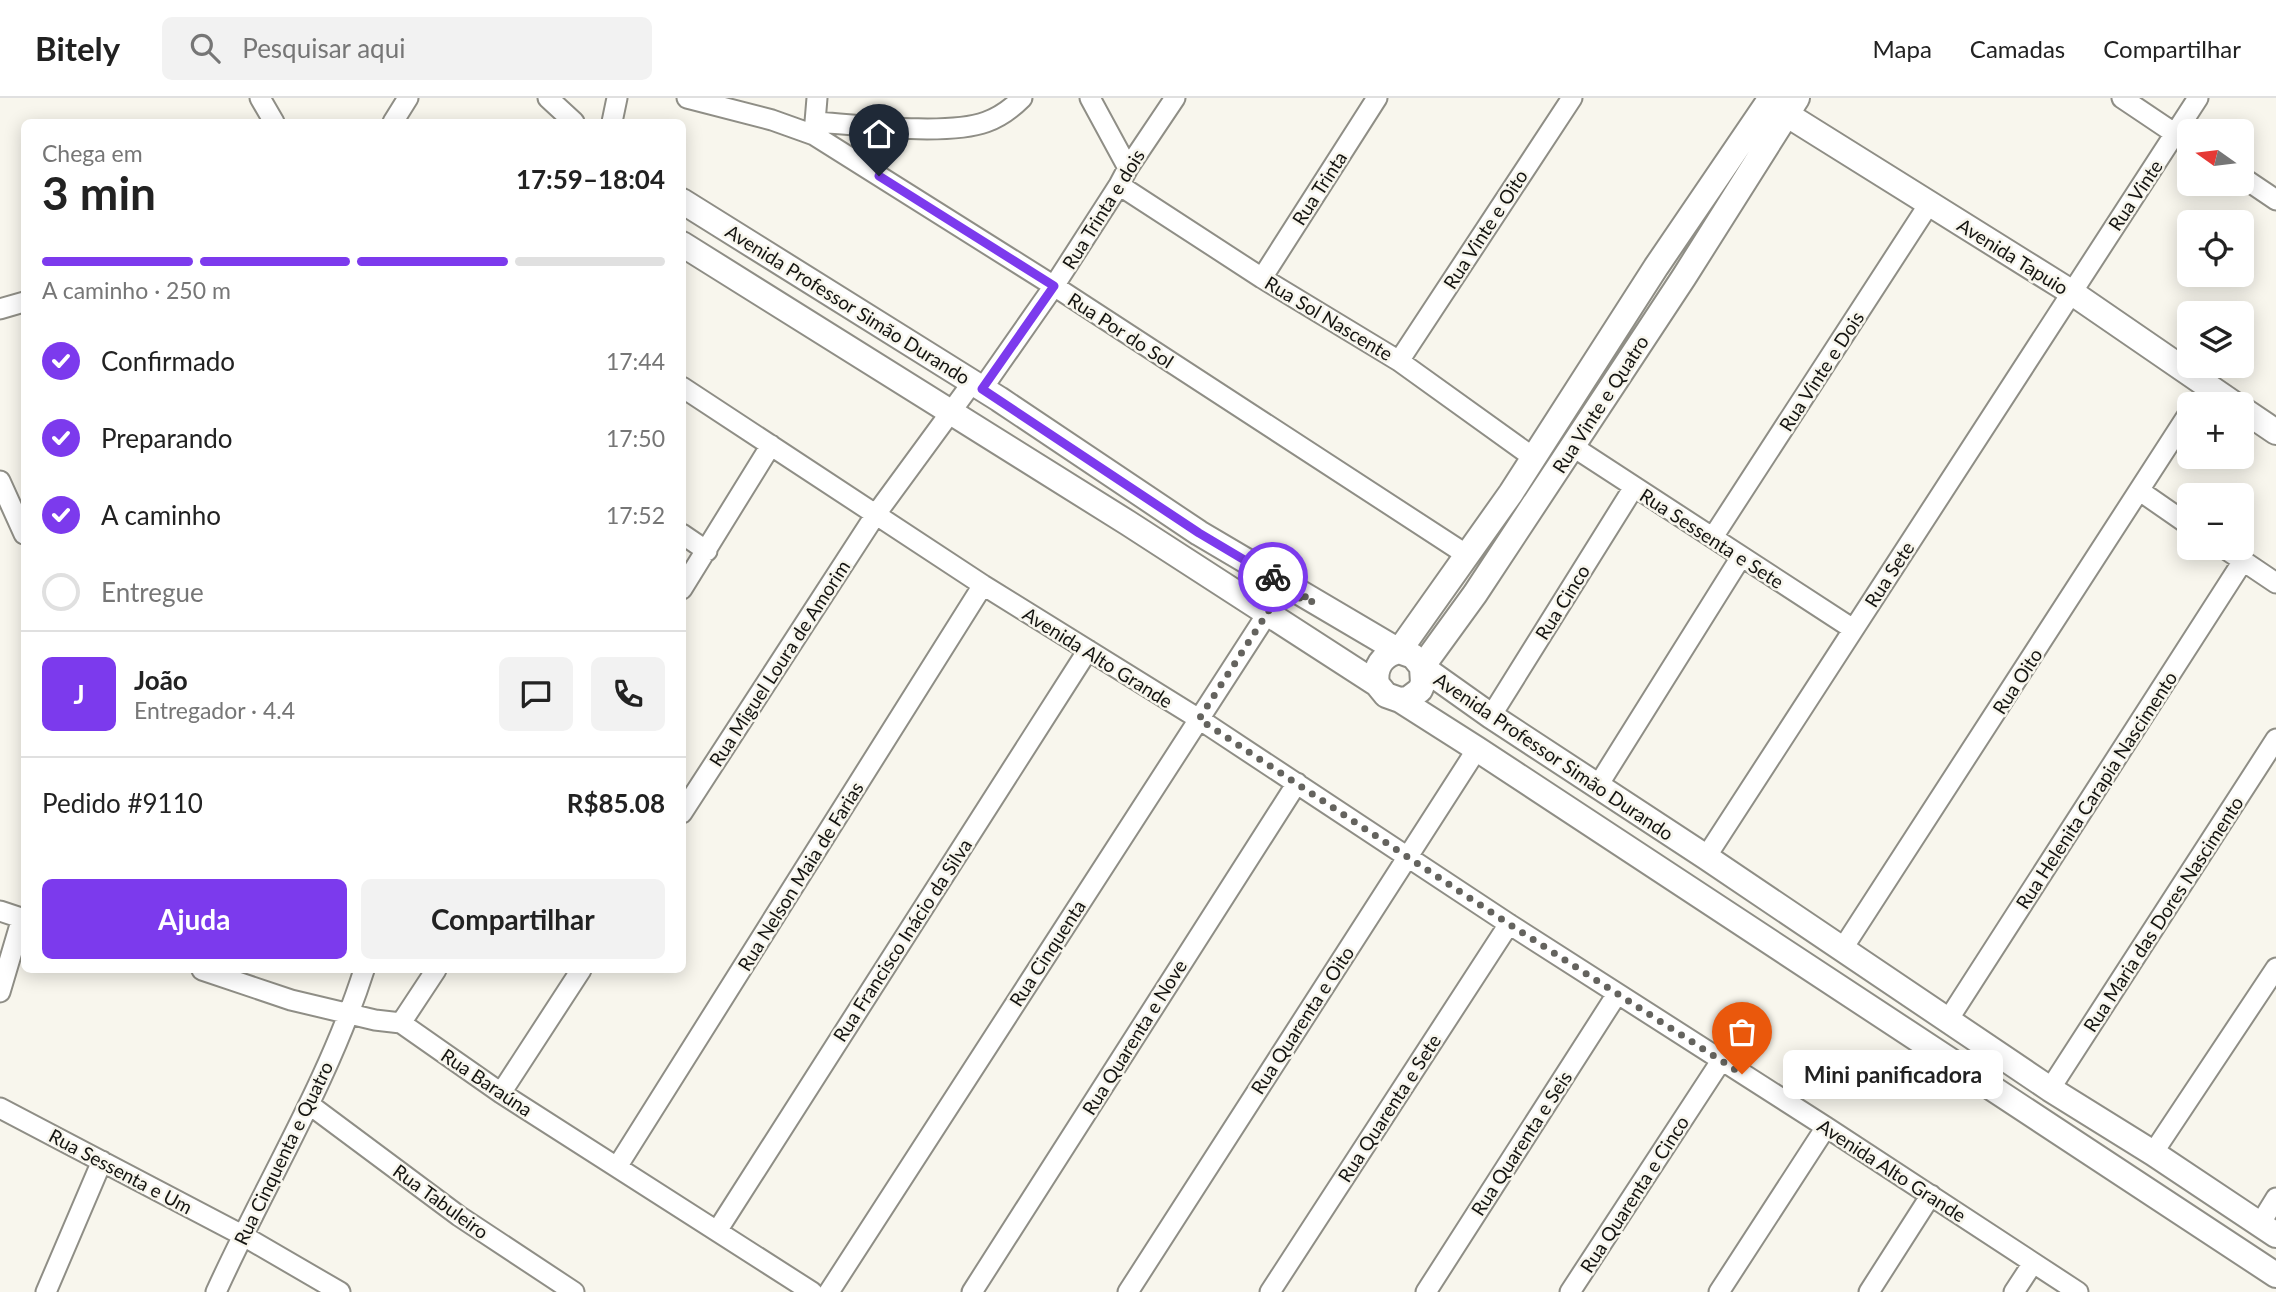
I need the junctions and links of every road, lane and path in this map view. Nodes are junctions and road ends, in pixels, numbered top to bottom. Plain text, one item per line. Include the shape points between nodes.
1 (260, 98) edge
2 (408, 98) edge
3 (548, 98) edge
4 (617, 98) edge
5 (687, 98) edge
6 (817, 98) edge
7 (1023, 98) edge
8 (1090, 98) edge
9 (1175, 98) edge
10 (1377, 98) edge
11 (1572, 98) edge
12 (2122, 98) edge
13 (2198, 98) edge
14 (1778, 102) edge
15 (996, 108) edge
16 (272, 119) edge
17 (395, 119) edge
18 (571, 119) edge
19 (613, 119) edge
20 (2190, 119) edge
21 (815, 129) junction
22 (2177, 135) edge
23 (1758, 137) junction
24 (2177, 147) edge
25 (1124, 176) junction
26 (2254, 185) edge
27 (2276, 200) edge
28 (686, 204) edge
29 (1929, 204) junction
30 (686, 246) edge
31 (1262, 278) junction
32 (1054, 286) junction
33 (2071, 292) junction
34 (21, 303) edge
35 (0, 309) edge
36 (1399, 361) junction
37 (977, 386) junction
38 (686, 390) edge
39 (2196, 392) edge
40 (950, 411) junction
41 (2254, 417) edge
42 (2177, 432) edge
43 (2276, 432) edge
44 (771, 445) junction
45 (1572, 446) junction
46 (1534, 458) junction
47 (0, 481) edge
48 (1634, 487) junction
49 (2140, 491) junction
50 (876, 514) junction
51 (2177, 516) edge
52 (21, 527) edge
53 (686, 537) edge
54 (1713, 537) junction
55 (707, 551) junction
56 (1467, 555) junction
57 (1741, 557) junction
58 (2243, 561) joint
59 (1450, 579) junction
60 (686, 583) edge
61 (2276, 583) edge
62 (983, 586) junction
63 (1475, 594) junction
64 (1314, 602) junction
65 (1267, 614) junction
66 (1853, 629) junction
67 (1088, 650) junction
68 (1399, 651) junction
69 (1422, 667) junction
70 (1377, 684) junction
71 (1400, 700) junction
72 (1491, 716) junction
73 (1199, 719) junction
74 (2276, 739) edge
75 (1477, 750) junction
76 (1297, 783) junction
77 (1597, 787) junction
78 (686, 807) edge
79 (1407, 857) junction
80 (1706, 857) junction
81 (0, 911) edge
82 (21, 917) edge
83 (21, 924) edge
84 (1509, 924) junction
85 (1843, 948) junction
86 (2276, 968) edge
87 (214, 973) edge
88 (363, 973) edge
89 (434, 973) edge
90 (579, 973) edge
91 (0, 992) edge
92 (1617, 994) junction
93 (350, 1014) junction
94 (1948, 1020) junction
95 (401, 1023) junction
96 (1721, 1061) junction
97 (2050, 1089) junction
98 (501, 1093) junction
99 (310, 1105) junction
100 (0, 1108) edge
101 (1826, 1127) junction
102 (2153, 1153) junction
103 (102, 1161) junction
104 (617, 1167) junction
105 (1931, 1195) junction
106 (2276, 1198) edge
107 (2268, 1229) edge
108 (717, 1231) junction
109 (242, 1234) junction
110 (2033, 1263) junction
111 (2276, 1275) edge
112 (46, 1292) edge
113 (216, 1292) edge
114 (340, 1292) edge
115 (574, 1292) edge
116 (811, 1292) edge
117 (829, 1292) edge
118 (972, 1292) edge
119 (1128, 1292) edge
120 (1269, 1292) edge
121 (1426, 1292) edge
122 (1570, 1292) edge
123 (1719, 1292) edge
124 (1869, 1292) edge
125 (2014, 1292) edge
126 (2078, 1292) edge

1 - 16 street
2 - 17 street
3 - 18 street
4 - 19 street
5 - 21 street, Rua Por do Sol
6 - 21 street
7 - 15 street
8 - 25 street
9 - 25 street, Rua Trinta e dois
10 - 31 street, Rua Trinta
11 - 36 street, Rua Vinte e Oito
12 - 22 street
13 - 20 street, Rua Vinte
14 - 23 street, Rua Vinte e Quatro
14 - 29 street, Avenida Tapuio
15 - 21 street via 983,123 948,128
21 - 32 street, Rua Por do Sol
23 - 45 street, Rua Vinte e Quatro
23 - 46 street, Rua Vinte e Quatro
24 - 33 street, Rua Vinte
25 - 31 street, Rua Sol Nascente
25 - 32 street, Rua Trinta e dois
26 - 27 street
28 - 37 street, Avenida Professor Simão Durando
29 - 33 street, Avenida Tapuio
29 - 54 street, Rua Vinte e Dois
30 - 40 street, Avenida Professor Simão Durando
31 - 36 street, Rua Sol Nascente
32 - 37 street, Rua Trinta e dois
32 - 56 street, Rua Por do Sol
33 - 39 street, Avenida Tapuio
33 - 66 street, Rua Sete
34 - 35 street
36 - 46 street, Rua Sol Nascente
37 - 40 street, Rua Trinta e dois
37 - 64 street, Avenida Professor Simão Durando via 1199,533
38 - 44 street, Avenida Alto Grande
40 - 50 street, Rua Miguel Loura de Amorim
40 - 65 street, Avenida Professor Simão Durando
41 - 43 street
42 - 49 street, Rua Oito
44 - 50 street, Avenida Alto Grande
44 - 55 street
45 - 48 street, Rua Sessenta e Sete
45 - 63 street, Rua Vinte e Quatro
46 - 56 street, Rua Vinte e Quatro
47 - 52 street
48 - 54 street, Rua Sessenta e Sete
48 - 72 street, Rua Cinco
49 - 51 street
49 - 85 street, Rua Oito
50 - 62 street, Avenida Alto Grande
50 - 78 street, Rua Miguel Loura de Amorim
53 - 55 street
54 - 57 street, Rua Sessenta e Sete
55 - 60 street
56 - 59 street, Rua Vinte e Quatro
57 - 66 street, Rua Sessenta e Sete
57 - 77 street
58 - 61 street
58 - 94 street, Rua Helenita Carapia Nascimento
59 - 63 street
59 - 68 street, Rua Vinte e Quatro
62 - 67 street, Avenida Alto Grande
62 - 104 street, Rua Nelson Maia de Farias
63 - 69 street, Rua Vinte e Quatro
64 - 65 street via 1288,595 1275,601
64 - 68 street, Avenida Professor Simão Durando
65 - 70 street, Avenida Professor Simão Durando
65 - 73 street, Rua Cinquenta
66 - 80 street, Rua Sete
67 - 73 street, Avenida Alto Grande
67 - 108 street, Rua Francisco Inácio da Silva
68 - 69 street, Avenida Professor Simão Durando via 1413,656
68 - 70 street, Rua Vinte e Quatro via 1380,662
69 - 71 street, Rua Vinte e Quatro via 1420,690
69 - 72 street, Avenida Professor Simão Durando
70 - 71 street, Avenida Professor Simão Durando via 1386,695
71 - 75 street, Avenida Professor Simão Durando
72 - 77 street, Avenida Professor Simão Durando
73 - 76 street, Avenida Alto Grande
73 - 117 street, Rua Cinquenta
74 - 97 street, Rua Maria das Dores Nascimento
75 - 79 street, Rua Quarenta e Oito
75 - 111 street, Avenida Professor Simão Durando
76 - 79 street, Avenida Alto Grande
76 - 118 street, Rua Quarenta e Nove
77 - 80 street, Avenida Professor Simão Durando
79 - 84 street, Avenida Alto Grande
79 - 119 street, Rua Quarenta e Oito
80 - 85 street, Avenida Professor Simão Durando
81 - 82 street
83 - 91 street
84 - 92 street, Avenida Alto Grande
84 - 120 street, Rua Quarenta e Sete
85 - 94 street, Avenida Professor Simão Durando
86 - 102 street
87 - 93 street, Rua Baraúna via 291,1000
88 - 93 street, Rua Cinquenta e Quatro
89 - 95 street
90 - 98 street
92 - 96 street, Avenida Alto Grande
92 - 121 street, Rua Quarenta e Seis
93 - 95 street, Rua Baraúna
93 - 99 street, Rua Cinquenta e Quatro
94 - 97 street, Avenida Professor Simão Durando
95 - 98 street, Rua Baraúna
96 - 101 street, Avenida Alto Grande
96 - 122 street, Rua Quarenta e Cinco
97 - 102 street, Avenida Professor Simão Durando
98 - 104 street, Rua Baraúna
99 - 109 street, Rua Cinquenta e Quatro
99 - 115 street, Rua Tabuleiro via 459,1216
100 - 103 street, Rua Sessenta e Um
101 - 105 street, Avenida Alto Grande
101 - 123 street
102 - 107 street, Avenida Professor Simão Durando
103 - 109 street, Rua Sessenta e Um
103 - 112 street
104 - 108 street, Rua Baraúna
105 - 110 street, Avenida Alto Grande
105 - 124 street
106 - 107 street
108 - 116 street, Rua Baraúna
109 - 113 street, Rua Cinquenta e Quatro
109 - 114 street, Rua Sessenta e Um
110 - 125 street
110 - 126 street, Avenida Alto Grande

